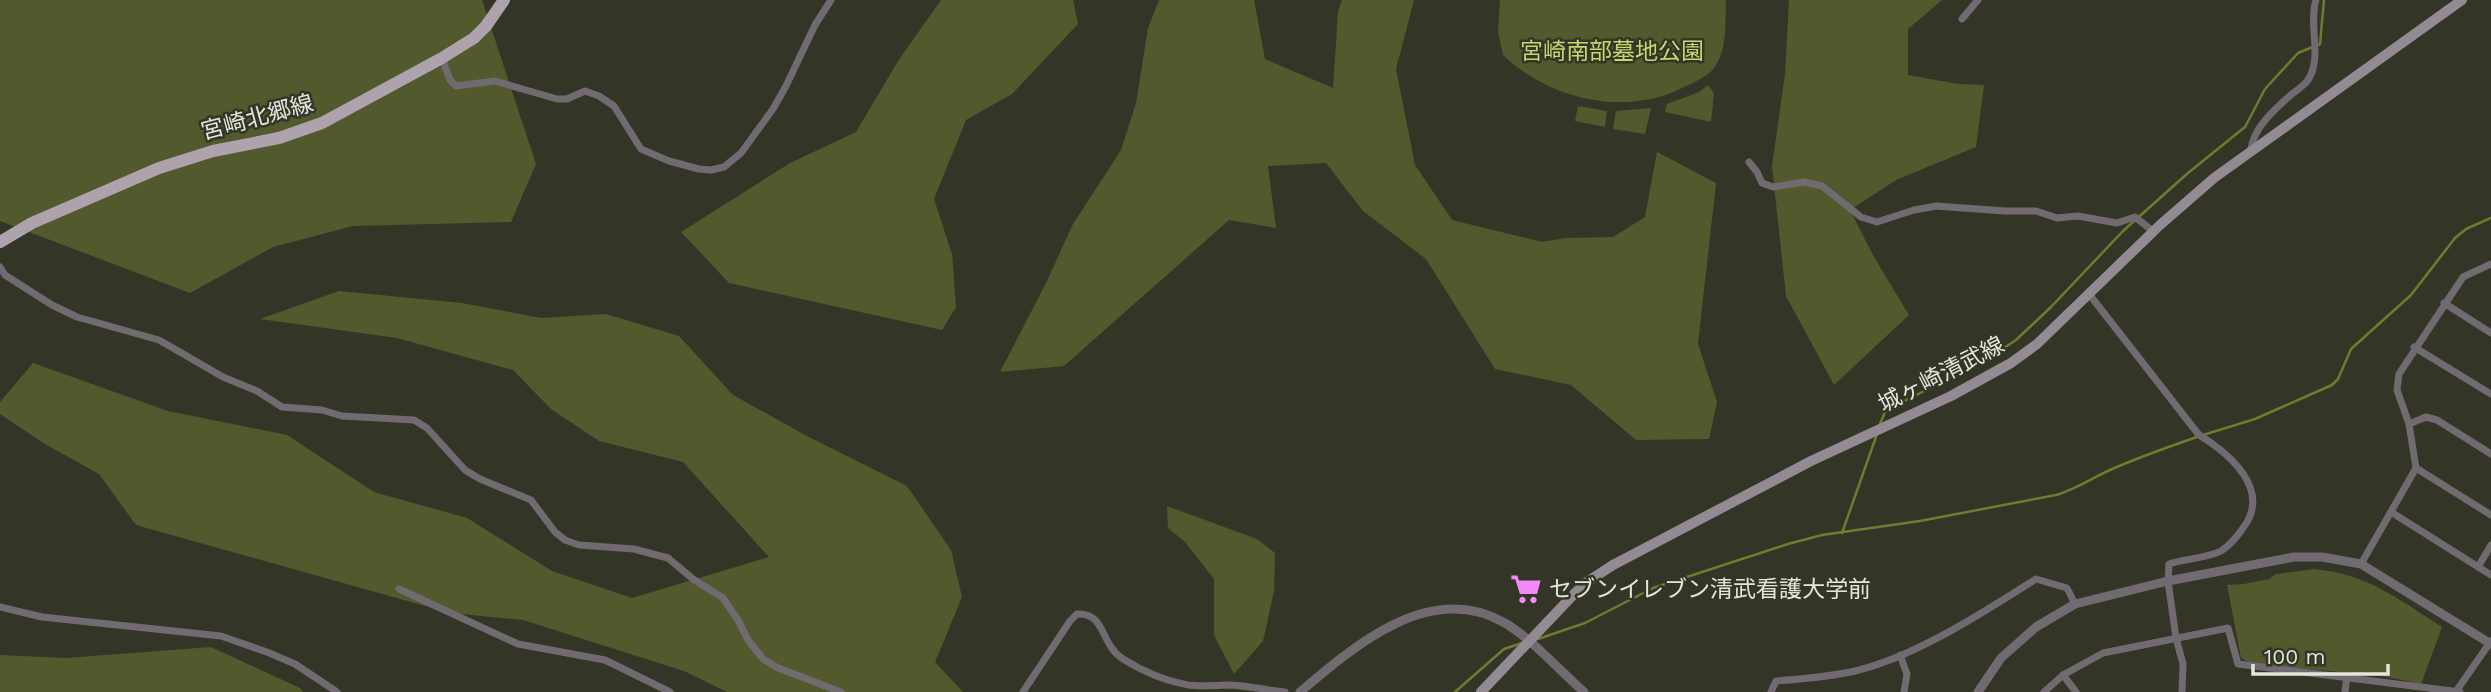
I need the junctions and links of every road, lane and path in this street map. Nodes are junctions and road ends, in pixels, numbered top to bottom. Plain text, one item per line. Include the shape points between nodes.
1 (505, 0) edge
2 (831, 0) edge
3 (1978, 0) edge
4 (2316, 0) edge
5 (2462, 0) edge
6 (1962, 19) dead end
7 (442, 58) junction
8 (2251, 149) junction
9 (1749, 162) dead end
10 (2154, 232) junction
11 (0, 242) edge
12 (2489, 266) edge
13 (0, 267) edge
14 (2089, 294) junction
15 (2444, 303) junction
16 (2491, 333) edge
17 (2414, 347) junction
18 (2491, 394) edge
19 (2409, 424) junction
20 (2491, 454) edge
21 (2416, 468) junction
22 (2391, 512) junction
23 (2491, 514) edge
24 (2491, 545) edge
25 (2361, 564) junction
26 (2478, 567) junction
27 (2491, 575) edge
28 (2168, 581) junction
29 (399, 589) dead end
30 (2075, 604) junction
31 (0, 607) edge
32 (1531, 638) junction
33 (2176, 638) junction
34 (2490, 642) edge
35 (1900, 655) junction
36 (2063, 675) junction
37 (2347, 677) junction
38 (2458, 691) edge
39 (337, 692) edge
40 (670, 692) edge
41 (841, 692) edge
42 (1023, 692) edge
43 (1285, 692) edge
44 (1300, 692) edge
45 (1480, 692) edge
46 (1584, 692) edge
47 (1771, 692) edge
48 (1904, 692) edge
49 (1978, 692) edge
50 (2044, 692) edge
51 (2076, 692) edge
52 (2182, 692) edge
53 (2345, 692) edge

1 - 7 main road, 宮崎北郷線 via 474,38
2 - 7 street via 773,109 735,160 717,169 681,165 641,149 614,106 599,96 585,91 557,99 495,81 456,86
3 - 6 street
4 - 8 street via 2315,58 2308,80 2267,119 2253,136
5 - 8 main road, 城ヶ崎清武線
7 - 11 main road, 宮崎北郷線 via 322,123 159,168 32,222
8 - 10 main road, 城ヶ崎清武線
9 - 10 street via 1762,184 1822,186 1861,217 1877,222 1936,206 2036,211 2057,218 2078,216 2117,223 2134,217
10 - 14 main road, 城ヶ崎清武線
12 - 15 street via 2463,276
13 - 41 street via 5,275 52,305 77,317 159,340 282,407 414,420 428,428 465,470 531,500 565,540 668,558 723,598 763,659
14 - 28 street via 2199,435 2232,459 2253,498 2250,520 2235,540 2219,552 2169,564
14 - 32 main road, 城ヶ崎清武線 via 2011,363 1613,565 1587,582
15 - 16 street
15 - 17 street
17 - 18 street
17 - 19 street via 2399,374 2397,390
19 - 20 street via 2426,417 2437,420
19 - 21 street
21 - 22 street
21 - 23 street
22 - 25 street
22 - 26 street
24 - 26 street
25 - 28 street via 2294,557
25 - 34 street
26 - 27 street
28 - 30 street
28 - 33 street
29 - 40 street via 518,644 605,660
30 - 35 street via 2067,588 2036,579 1970,620
30 - 49 street via 2036,627 2001,658
31 - 39 street via 66,621 221,636 295,664
32 - 44 street via 1480,611 1423,613 1374,635
32 - 45 main road, 城ヶ崎清武線
32 - 46 street
33 - 36 street via 2103,653
33 - 37 street via 2228,628 2238,664
33 - 52 street via 2183,664
34 - 38 street
35 - 47 street via 1856,671 1776,681
35 - 48 street via 1907,674
36 - 50 street
36 - 51 street
37 - 38 street
37 - 53 street
42 - 43 street via 1077,614 1095,618 1111,651 1163,678 1187,685

